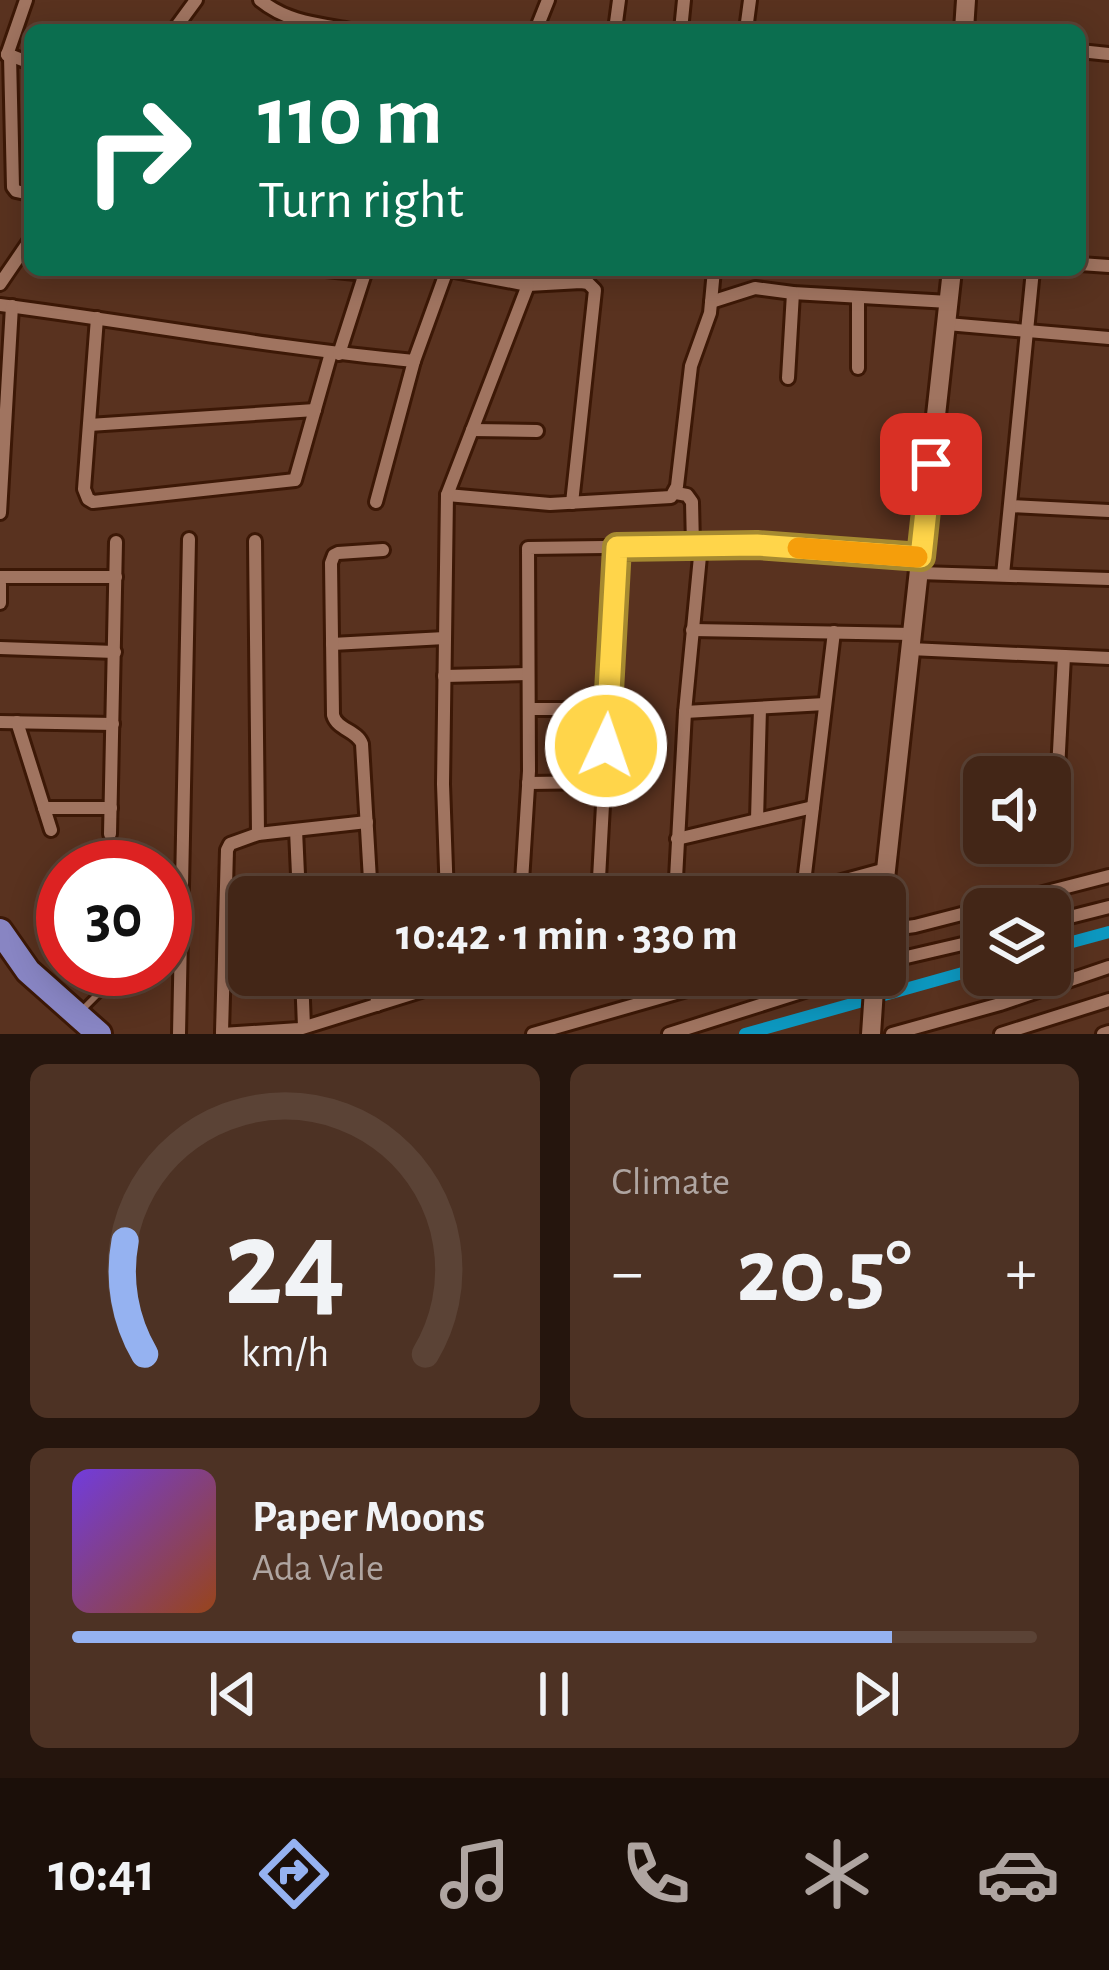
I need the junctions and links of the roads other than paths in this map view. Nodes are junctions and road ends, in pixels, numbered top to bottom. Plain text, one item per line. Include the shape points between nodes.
1 (26, 0) edge
2 (260, 0) edge
3 (293, 24) edge
4 (6, 54) edge
5 (24, 193) edge
6 (24, 248) edge
7 (364, 276) edge
8 (446, 276) edge
9 (480, 276) edge
10 (713, 276) edge
11 (951, 276) edge
12 (1033, 276) edge
13 (0, 284) edge
14 (528, 285) junction
15 (794, 293) junction
16 (858, 297) junction
17 (711, 302) junction
18 (949, 302) junction
19 (6, 306) edge
20 (97, 318) junction
21 (947, 324) junction
22 (1028, 332) junction
23 (1109, 338) edge
24 (335, 353) junction
25 (414, 362) junction
26 (858, 368) dead end
27 (788, 378) dead end
28 (315, 410) junction
29 (89, 425) junction
30 (472, 430) junction
31 (537, 431) dead end
32 (676, 493) junction
33 (447, 495) junction
34 (376, 502) dead end
35 (572, 503) junction
36 (1010, 506) junction
37 (1109, 511) edge
38 (0, 513) edge
39 (189, 539) dead end
40 (255, 541) dead end
41 (116, 542) dead end
42 (697, 546) junction
43 (617, 547) junction
44 (383, 550) dead end
45 (920, 565) junction
46 (1003, 575) junction
47 (116, 577) junction
48 (1109, 579) edge
49 (0, 580) edge
50 (0, 603) edge
51 (692, 630) junction
52 (834, 632) junction
53 (445, 638) junction
54 (911, 641) junction
55 (332, 644) junction
56 (0, 649) edge
57 (115, 652) junction
58 (1064, 656) junction
59 (1109, 658) edge
60 (528, 674) junction
61 (445, 676) junction
62 (825, 704) junction
63 (760, 708) junction
64 (529, 709) junction
65 (608, 709) junction
66 (685, 712) junction
67 (0, 722) edge
68 (17, 722) junction
69 (113, 724) junction
70 (1059, 756) edge
71 (604, 782) junction
72 (528, 783) junction
73 (813, 807) junction
74 (44, 808) junction
75 (111, 808) junction
76 (758, 820) junction
77 (367, 822) junction
78 (51, 830) dead end
79 (296, 830) junction
80 (110, 834) dead end
81 (258, 834) junction
82 (677, 839) junction
83 (886, 868) junction
84 (298, 876) edge
85 (370, 876) edge
86 (446, 876) edge
87 (522, 876) edge
88 (599, 876) edge
89 (676, 876) edge
90 (805, 876) edge
91 (857, 876) edge
92 (885, 876) edge
93 (1109, 876) edge
94 (1109, 907) edge
95 (1071, 917) edge
96 (906, 927) edge
97 (0, 931) edge
98 (963, 944) edge
99 (906, 957) edge
100 (1109, 967) edge
101 (97, 996) edge
102 (303, 996) edge
103 (377, 996) edge
104 (400, 996) edge
105 (666, 996) edge
106 (802, 996) edge
107 (869, 996) edge
108 (1109, 1000) edge
109 (377, 1004) junction
110 (78, 1015) junction
111 (871, 1026) edge
112 (304, 1027) junction
113 (222, 1033) edge
114 (99, 1034) edge
115 (179, 1034) edge
116 (533, 1034) edge
117 (669, 1034) edge
118 (892, 1034) edge
119 (1001, 1034) edge

1 - 4 street
2 - 3 street
4 - 5 street via 13,187
6 - 13 street
7 - 24 street
8 - 25 street
9 - 14 street
10 - 17 street
11 - 18 street
12 - 22 street
14 - 30 street
14 - 35 street via 580,282 595,290
15 - 16 street
15 - 17 street via 755,288
15 - 27 street
16 - 18 street
16 - 26 street
17 - 32 street via 692,366
18 - 21 street
19 - 20 street
19 - 38 street
20 - 24 street
20 - 29 street
21 - 22 street
21 - 45 street
22 - 23 street
22 - 36 street
24 - 25 street
24 - 28 street
25 - 34 street
28 - 29 street
28 - 29 street via 295,480 99,502 84,489
30 - 31 street
30 - 33 street
32 - 35 street
32 - 42 street via 692,502
33 - 35 street
33 - 53 street
36 - 37 street
36 - 46 street
39 - 115 street
40 - 81 street
41 - 47 street
42 - 43 street
42 - 45 street via 757,545
42 - 51 street
43 - 60 street via 528,548
43 - 65 street
44 - 55 street via 334,554
45 - 46 street
45 - 54 street
46 - 48 street
47 - 49 street
47 - 57 street
49 - 50 street
51 - 52 street
51 - 66 street
52 - 54 street
52 - 62 street
53 - 55 street
53 - 61 street
54 - 58 street
54 - 83 street
55 - 77 street via 332,715 362,744
56 - 57 street
57 - 69 street
58 - 59 street
58 - 70 street
60 - 61 street
60 - 64 street
61 - 86 street
62 - 63 street
62 - 73 street
63 - 66 street
63 - 76 street
64 - 65 street
64 - 72 street
65 - 71 street
66 - 82 street
67 - 68 street
68 - 69 street
68 - 74 street
69 - 75 street
71 - 72 street
71 - 88 street
72 - 87 street
73 - 76 street
73 - 90 street
74 - 75 street
74 - 78 street
75 - 80 street
76 - 82 street
77 - 79 street
77 - 85 street
79 - 81 street
79 - 84 street
81 - 113 street via 227,850
82 - 89 street
83 - 91 street
83 - 92 street
93 - 96 street
94 - 95 street
97 - 110 highway via 28,971
98 - 99 street
100 - 118 street
101 - 110 lane
102 - 112 street
103 - 109 street
104 - 109 street
105 - 116 street
106 - 117 street
107 - 111 street
108 - 119 street
109 - 112 street
110 - 114 highway
112 - 113 street

